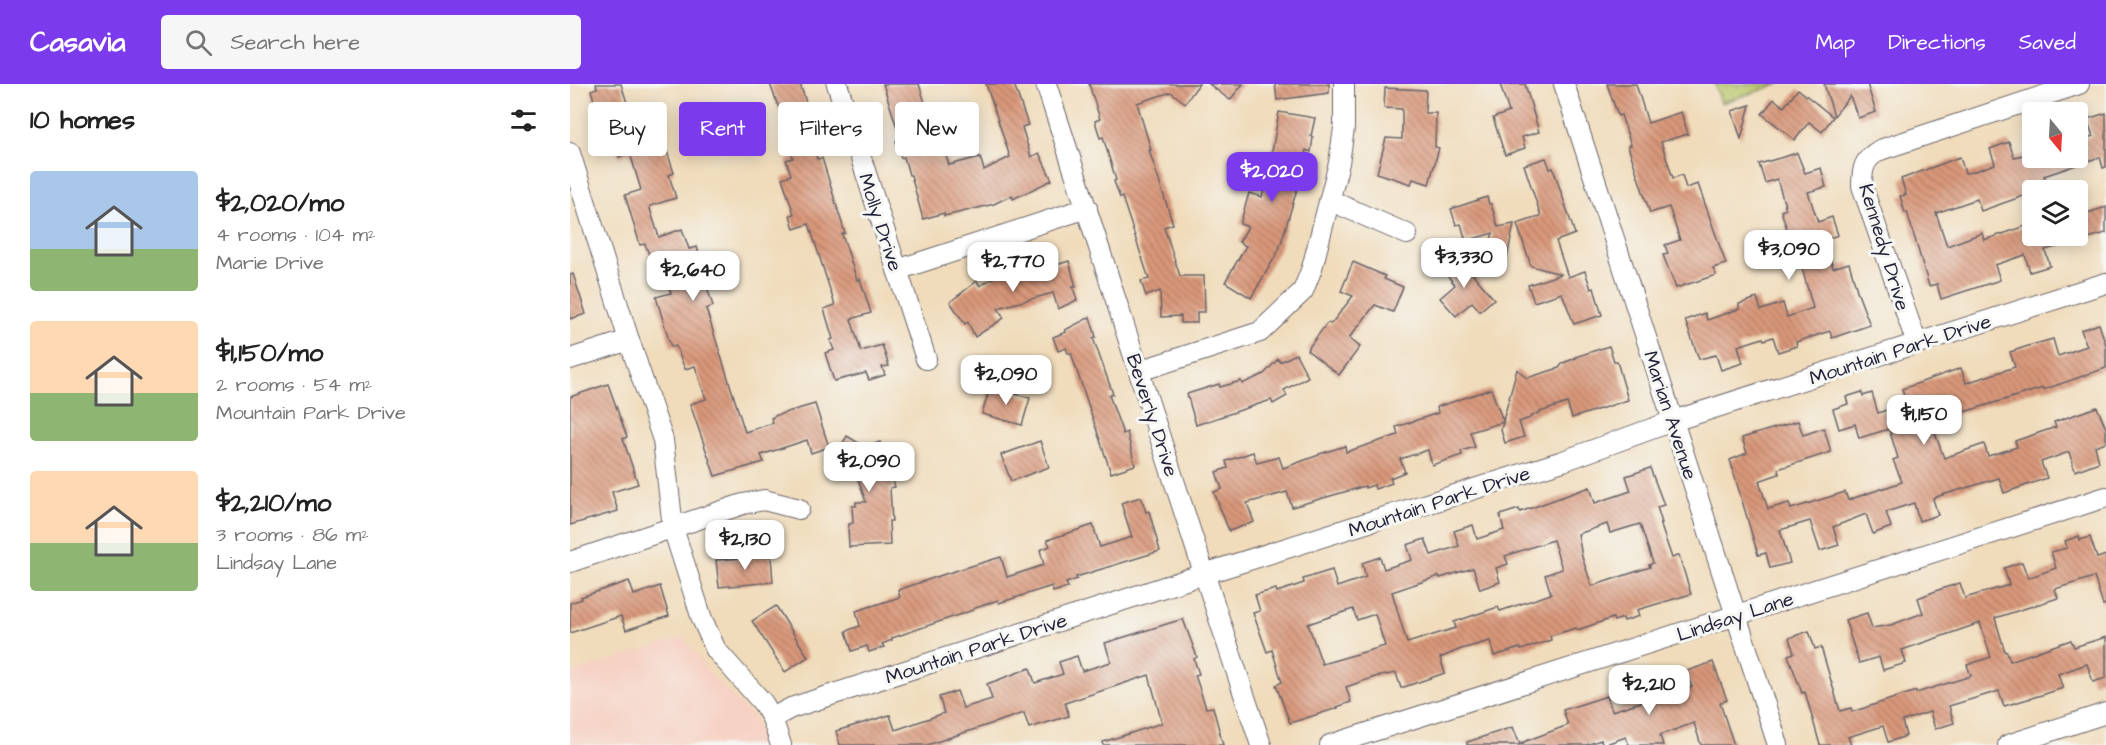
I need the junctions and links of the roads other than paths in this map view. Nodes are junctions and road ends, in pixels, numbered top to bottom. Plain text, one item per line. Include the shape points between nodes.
1 (837, 84) edge
2 (1046, 84) edge
3 (1344, 84) edge
4 (1564, 84) edge
5 (2079, 84) edge
6 (570, 153) edge
7 (1331, 201) junction
8 (1087, 208) junction
9 (1407, 234) dead end
10 (897, 270) junction
11 (2106, 283) edge
12 (629, 340) junction
13 (1917, 344) junction
14 (570, 359) edge
15 (926, 359) dead end
16 (1139, 371) junction
17 (1673, 421) junction
18 (2106, 497) edge
19 (799, 509) dead end
20 (673, 528) junction
21 (570, 562) edge
22 (1204, 574) junction
23 (1735, 616) junction
24 (2106, 713) edge
25 (772, 718) junction
26 (781, 745) edge
27 (1261, 745) edge
28 (1330, 745) edge
29 (1778, 745) edge
30 (2008, 745) edge

1 - 10 street, Molly Drive
2 - 8 street, Beverly Drive
3 - 7 street via 1344,128
4 - 17 street, Marian Avenue
5 - 13 street, Kennedy Drive via 1870,156 1862,170 1862,186
6 - 12 street
7 - 9 street
7 - 16 street via 1304,291 1260,332
8 - 10 street
8 - 16 street, Beverly Drive
10 - 15 street, Molly Drive
11 - 13 street, Mountain Park Drive
12 - 14 street
12 - 20 street via 663,440
13 - 17 street, Mountain Park Drive
16 - 22 street, Beverly Drive
17 - 22 street, Mountain Park Drive via 1563,461
17 - 23 street, Marian Avenue
18 - 23 street, Lindsay Lane
19 - 20 street via 764,500
20 - 21 street
20 - 25 street via 716,650
22 - 25 street, Mountain Park Drive via 791,708
22 - 27 street, Beverly Drive
23 - 28 street, Lindsay Lane
23 - 29 street, Marian Avenue
24 - 30 street
25 - 26 street

